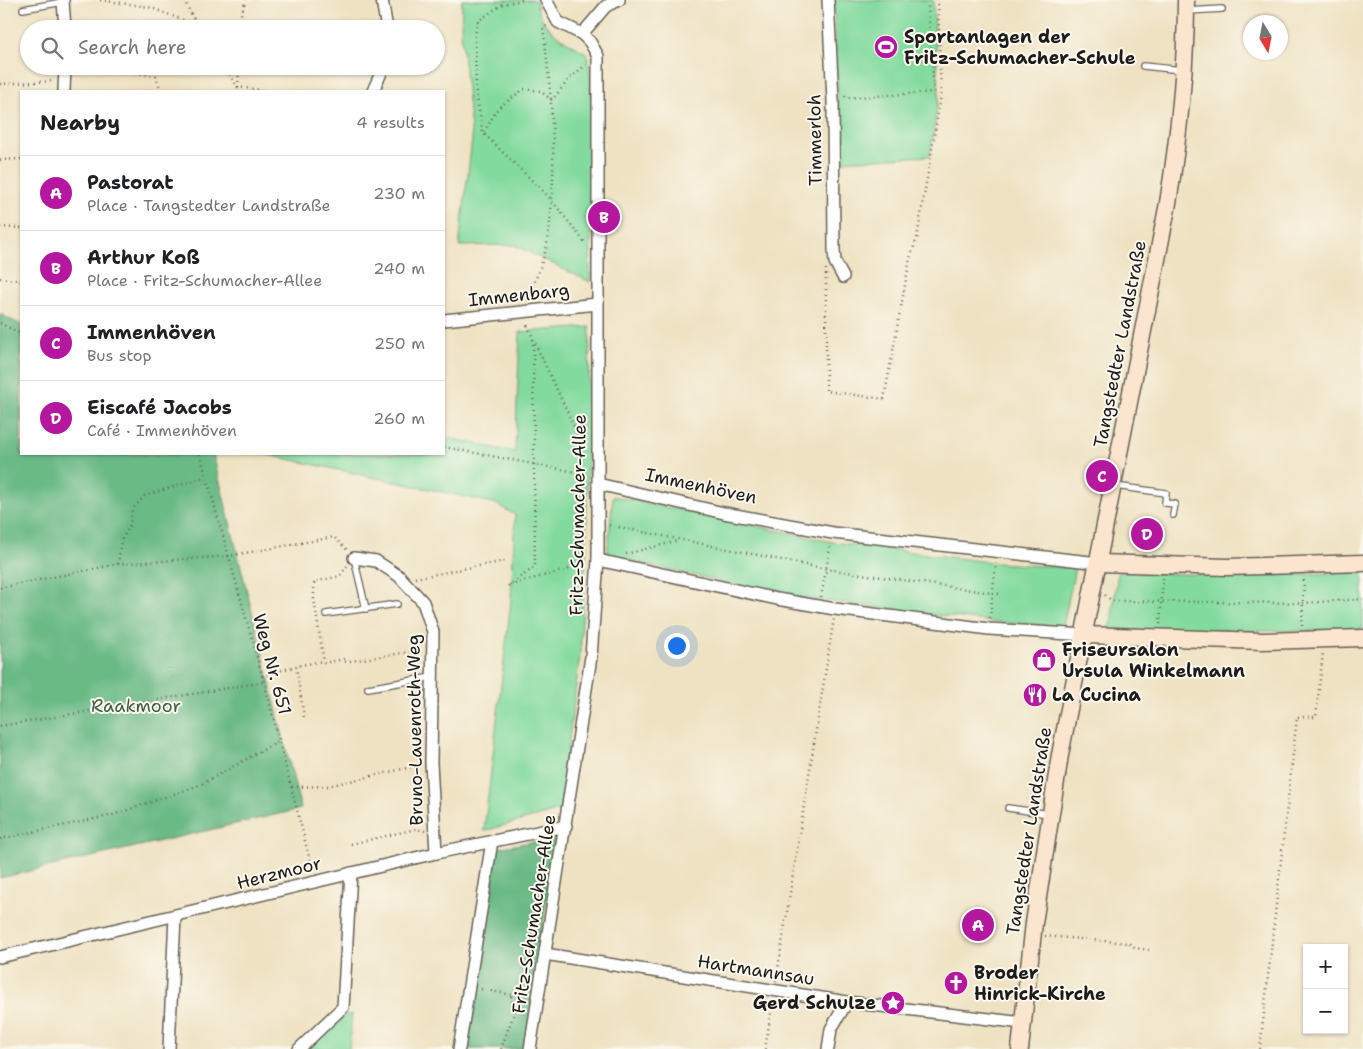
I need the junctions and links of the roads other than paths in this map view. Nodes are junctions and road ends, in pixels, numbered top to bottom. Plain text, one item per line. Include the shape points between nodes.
1 (382, 0) edge
2 (546, 0) edge
3 (618, 0) edge
4 (828, 0) edge
5 (63, 1) edge
6 (1186, 6) edge
7 (23, 9) dead end
8 (1222, 9) dead end
9 (64, 20) edge
10 (385, 20) edge
11 (582, 34) junction
12 (1142, 66) dead end
13 (1184, 70) junction
14 (380, 75) edge
15 (373, 90) edge
16 (843, 277) dead end
17 (597, 304) junction
18 (445, 320) edge
19 (598, 480) junction
20 (1112, 486) junction
21 (1174, 515) dead end
22 (354, 558) joint
23 (599, 560) junction
24 (1099, 563) junction
25 (1363, 563) edge
26 (397, 604) dead end
27 (366, 609) junction
28 (326, 614) dead end
29 (1085, 635) junction
30 (1363, 638) edge
31 (432, 677) junction
32 (368, 688) dead end
33 (1008, 808) dead end
34 (1051, 814) junction
35 (566, 826) junction
36 (492, 841) junction
37 (436, 853) junction
38 (351, 874) junction
39 (175, 916) junction
40 (545, 954) junction
41 (0, 957) edge
42 (847, 1002) junction
43 (1023, 1023) junction
44 (169, 1049) edge
45 (299, 1049) edge
46 (459, 1049) edge
47 (530, 1049) edge
48 (828, 1049) edge
49 (1020, 1049) edge

1 - 10 street
2 - 11 street via 558,22
3 - 11 street via 606,6
4 - 16 street, Timmerloh via 833,100 834,250 835,262
5 - 7 lane
5 - 9 street
6 - 8 lane
6 - 13 street, Tangstedter Landstraße
11 - 17 street, Fritz-Schumacher-Allee via 598,56
12 - 13 lane
13 - 20 street, Tangstedter Landstraße via 1179,135 1168,203
14 - 15 street
17 - 18 street, Immenbarg
17 - 19 street, Fritz-Schumacher-Allee
19 - 23 street, Fritz-Schumacher-Allee
19 - 24 street, Immenhöven via 724,513 833,534
20 - 21 lane via 1166,494 1166,503 1175,504
20 - 24 street, Tangstedter Landstraße
22 - 27 lane
22 - 31 street, Bruno-Lauenroth-Weg via 376,561 403,580 423,602 433,632
23 - 29 street via 835,609 989,629
23 - 35 street, Fritz-Schumacher-Allee via 591,657
24 - 25 street, Immenhöven via 1163,566
24 - 29 street, Tangstedter Landstraße
26 - 27 lane
27 - 28 lane
29 - 30 street via 1302,640
29 - 34 street, Tangstedter Landstraße
31 - 32 lane
31 - 37 street, Bruno-Lauenroth-Weg via 431,763
33 - 34 lane
34 - 43 street, Tangstedter Landstraße via 1032,935
35 - 36 street, Herzmoor
35 - 40 street, Fritz-Schumacher-Allee
36 - 37 street, Herzmoor
36 - 46 street
37 - 38 street, Herzmoor
38 - 39 street, Herzmoor
38 - 45 street via 343,1007
39 - 41 street, Herzmoor
39 - 44 street
40 - 42 street, Hartmannsau
40 - 47 street, Fritz-Schumacher-Allee
42 - 43 street, Hartmannsau
42 - 48 street via 831,1029
43 - 49 street, Tangstedter Landstraße

